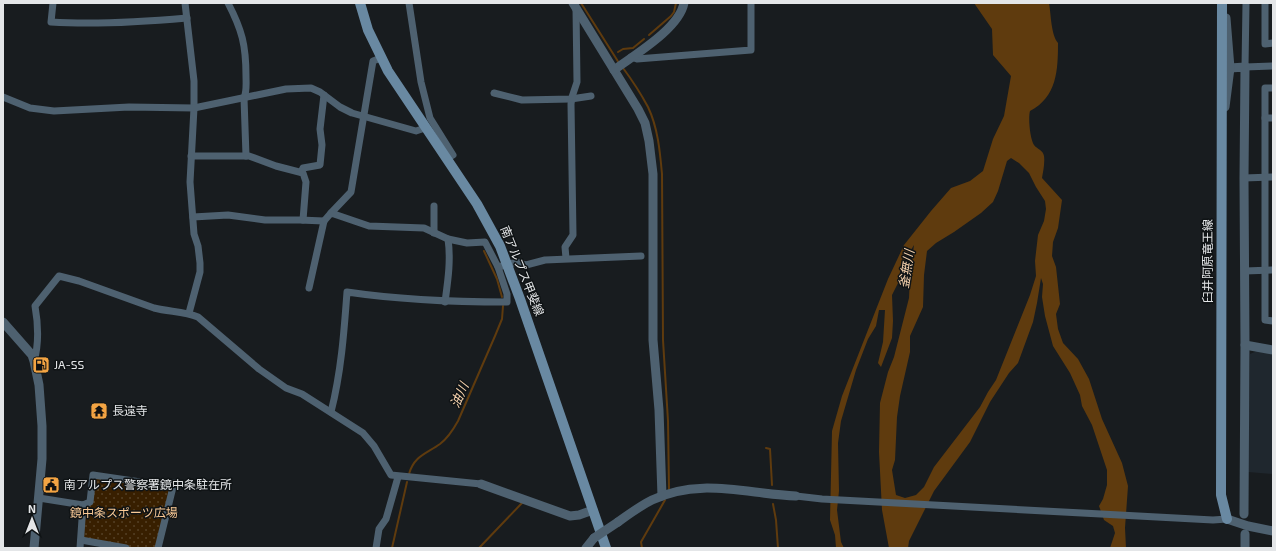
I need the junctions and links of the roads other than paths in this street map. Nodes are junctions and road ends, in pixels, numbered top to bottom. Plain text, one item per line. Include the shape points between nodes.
1 (53, 3) edge
2 (185, 3) edge
3 (228, 3) edge
4 (360, 3) edge
5 (409, 3) edge
6 (684, 3) edge
7 (751, 3) edge
8 (1246, 3) edge
9 (1265, 3) edge
10 (575, 5) edge
11 (1222, 5) edge
12 (1269, 14) edge
13 (187, 18) junction
14 (1273, 43) edge
15 (631, 57) junction
16 (381, 58) junction
17 (1273, 66) edge
18 (1245, 67) junction
19 (1230, 68) junction
20 (614, 70) junction
21 (1273, 88) edge
22 (494, 93) dead end
23 (324, 95) junction
24 (590, 96) dead end
25 (3, 97) edge
26 (244, 98) junction
27 (572, 99) junction
28 (194, 108) junction
29 (363, 116) junction
30 (1265, 118) junction
31 (1273, 118) edge
32 (1221, 121) junction
33 (425, 128) junction
34 (1273, 149) edge
35 (1265, 150) junction
36 (191, 156) junction
37 (246, 156) junction
38 (446, 159) junction
39 (301, 172) junction
40 (1265, 177) junction
41 (1273, 177) edge
42 (1244, 178) junction
43 (434, 206) dead end
44 (331, 214) junction
45 (193, 217) junction
46 (303, 220) junction
47 (324, 221) junction
48 (434, 232) junction
49 (448, 239) junction
50 (641, 256) dead end
51 (566, 258) junction
52 (503, 266) junction
53 (1273, 270) edge
54 (1245, 271) junction
55 (1265, 271) junction
56 (309, 288) dead end
57 (1265, 300) junction
58 (1273, 300) edge
59 (445, 302) junction
60 (189, 313) junction
61 (1273, 321) edge
62 (3, 323) edge
63 (1245, 345) junction
64 (1273, 350) edge
65 (34, 361) junction
66 (331, 412) junction
67 (398, 476) junction
68 (481, 484) joint
69 (662, 496) junction
70 (796, 496) joint
71 (39, 498) junction
72 (83, 505) junction
73 (594, 510) junction
74 (1244, 514) dead end
75 (1227, 519) junction
76 (1273, 531) edge
77 (1245, 534) dead end
78 (81, 540) junction
79 (34, 548) edge
80 (80, 548) edge
81 (126, 548) edge
82 (158, 548) edge
83 (376, 548) edge
84 (586, 548) edge
85 (606, 548) edge
86 (1245, 548) edge

1 - 13 street via 52,22 149,22
2 - 13 street
3 - 26 street via 245,44
4 - 16 main road, 南アルプス甲斐線 via 368,30
5 - 38 street via 421,82 430,118 453,155
6 - 15 street via 678,19
7 - 15 street via 751,50 637,59
8 - 18 street
9 - 12 street
10 - 20 street
10 - 27 street via 577,82
11 - 19 street via 1225,9
11 - 32 main road, 臼井阿原竜王線
12 - 14 street via 1265,44
13 - 28 street via 194,81
15 - 20 street
16 - 29 street via 373,61
16 - 33 main road, 南アルプス甲斐線
17 - 18 street
18 - 19 street
18 - 42 street
19 - 32 street via 1224,116
20 - 69 street via 645,123 653,174 653,340
21 - 30 street via 1265,88
22 - 27 street via 522,100
23 - 26 street via 311,88 286,89
23 - 29 street via 340,107
23 - 39 street via 320,129 320,165 303,168
24 - 27 street
25 - 28 street via 30,108 54,111 129,107
26 - 28 street
26 - 37 street
27 - 51 street via 573,235 566,247
28 - 36 street
29 - 33 street via 416,131
29 - 44 street via 351,192
30 - 31 street
30 - 35 street
32 - 75 main road, 臼井阿原竜王線 via 1221,495
33 - 38 main road, 南アルプス甲斐線
34 - 35 street
35 - 40 street
36 - 37 street
36 - 45 street
37 - 39 street
38 - 52 main road, 南アルプス甲斐線 via 477,204 500,246
39 - 46 street via 306,177
40 - 41 street
40 - 42 street
40 - 55 street
42 - 54 street
43 - 48 street
44 - 47 street
44 - 48 street via 369,226 424,228
45 - 46 street via 228,215 265,220
45 - 60 street via 200,272
46 - 47 street
47 - 56 street
48 - 49 street
49 - 52 street via 467,243 485,242
49 - 59 street via 450,250
50 - 51 street
51 - 52 street via 545,260 526,266 517,262
52 - 59 street via 507,302
52 - 73 main road, 南アルプス甲斐線
53 - 55 street
54 - 55 street
54 - 63 street
55 - 57 street
57 - 58 street
57 - 61 street via 1265,320
59 - 66 street via 386,298 347,292 342,353
60 - 65 street via 159,309 79,280 59,276 35,306 37,317
60 - 66 street via 198,317 259,369 286,388 302,394
62 - 65 street via 27,349
63 - 64 street
63 - 74 street
65 - 71 street via 39,385 42,426
66 - 67 street via 363,433 391,475
67 - 68 street
67 - 83 street via 386,519 379,530
68 - 73 street via 570,516
69 - 70 street via 716,487
69 - 84 street, bridge via 640,506 594,538
70 - 75 street
71 - 72 street
71 - 79 street
72 - 78 street
72 - 82 street via 90,502 93,475 154,484 174,483
73 - 85 main road, 南アルプス甲斐線
75 - 76 street
77 - 86 street
78 - 80 street
78 - 81 street

